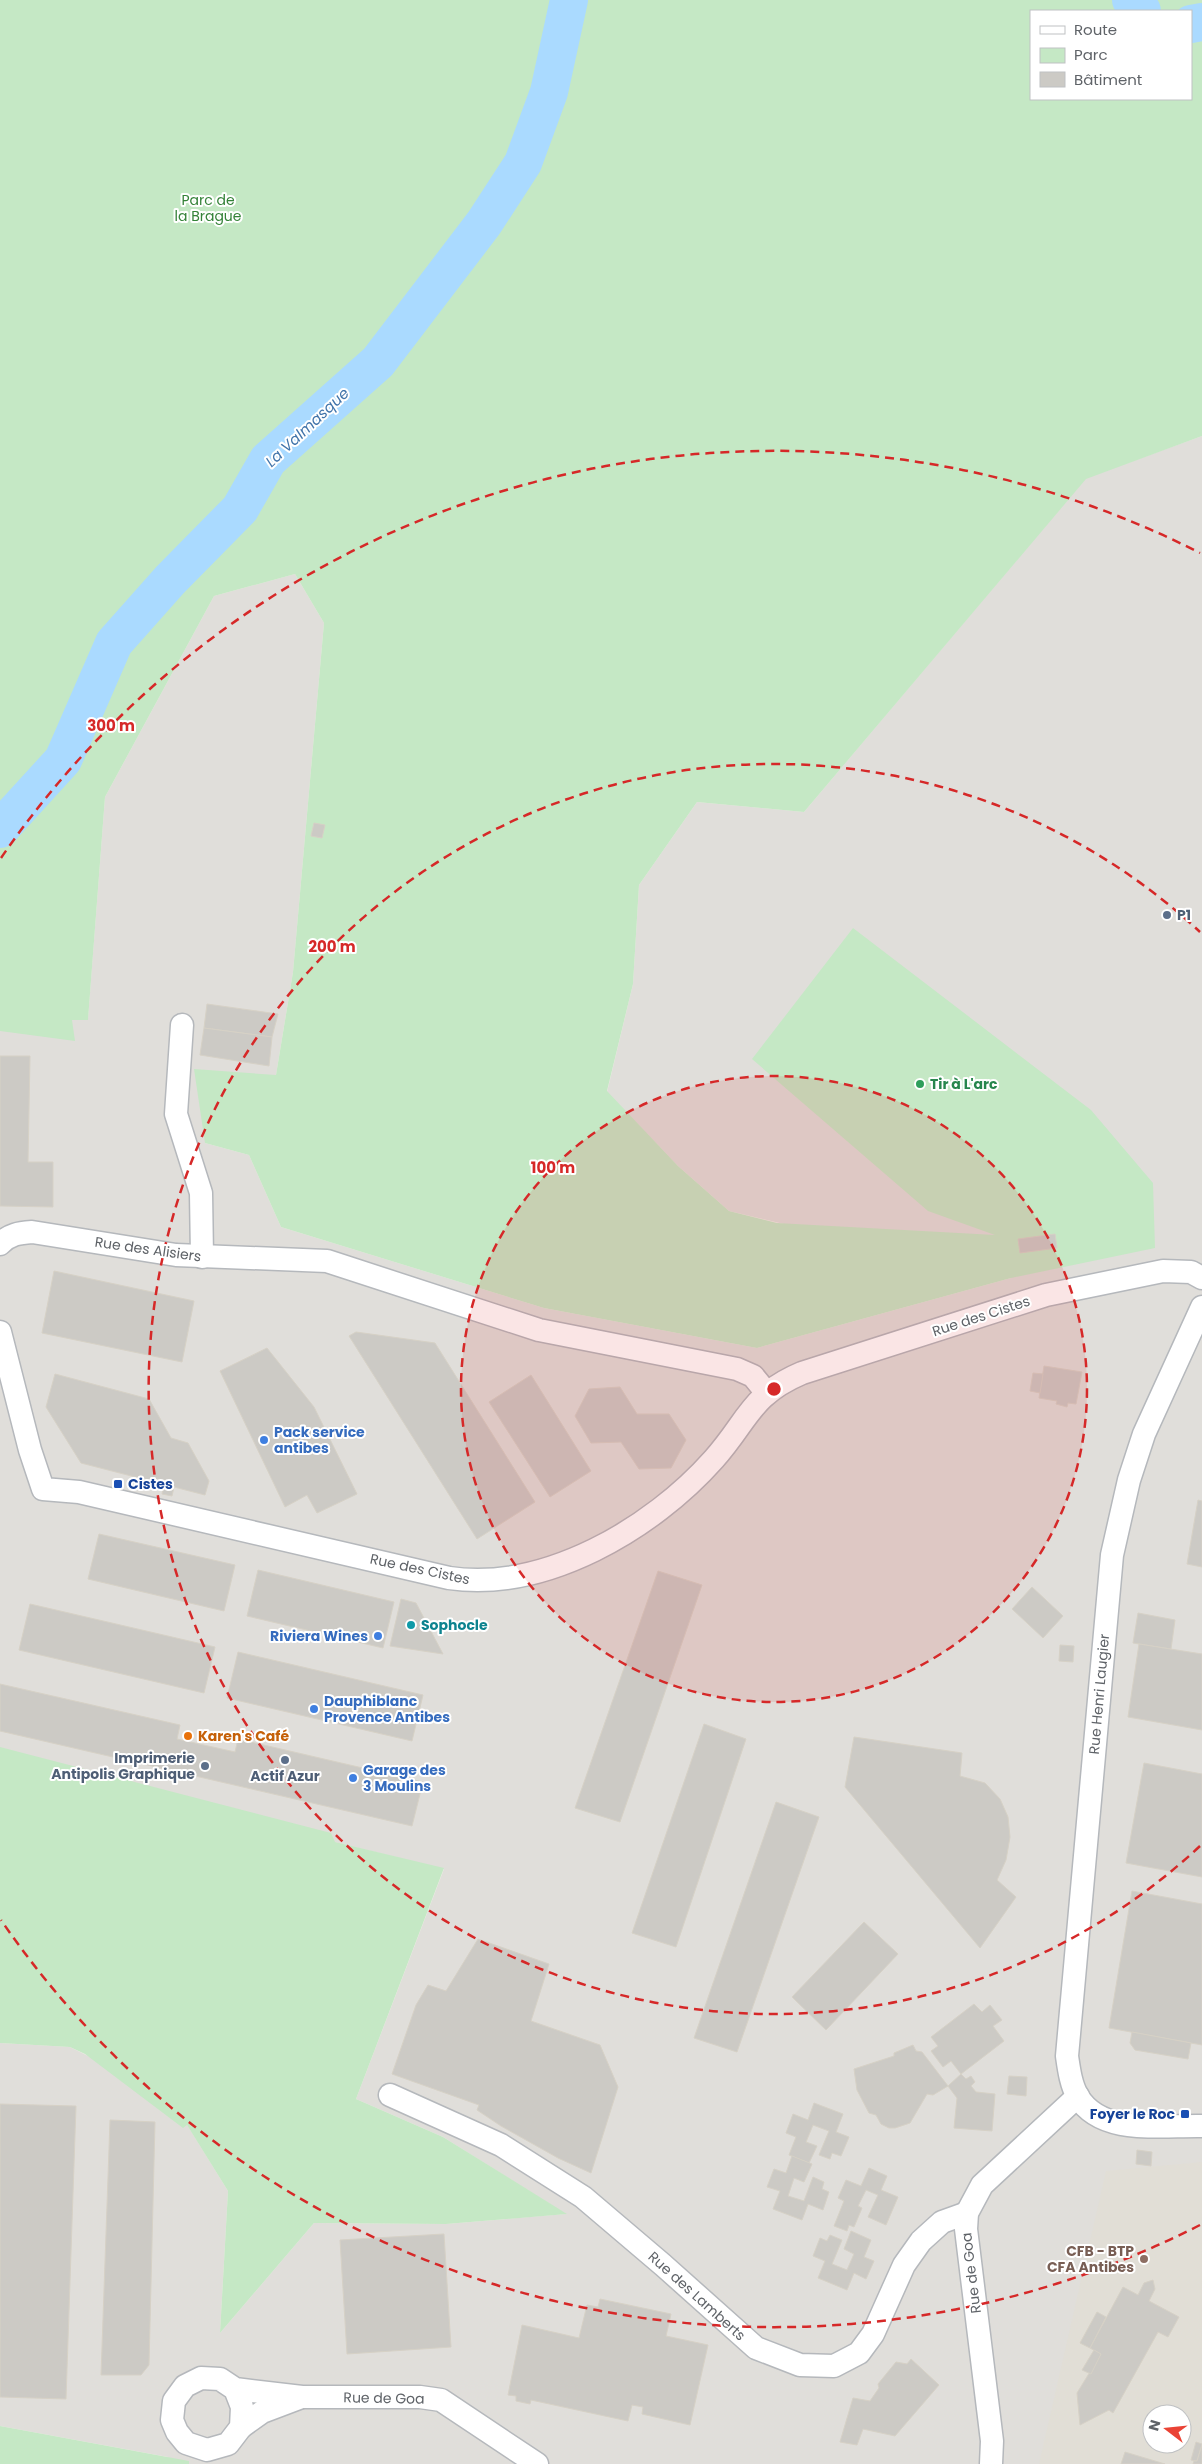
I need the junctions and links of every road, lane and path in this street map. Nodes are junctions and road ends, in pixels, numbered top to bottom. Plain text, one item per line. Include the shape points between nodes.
1 (182, 1025) dead end
2 (0, 1244) edge
3 (202, 1257) junction
4 (1202, 1278) edge
5 (1202, 1308) edge
6 (0, 1332) edge
7 (766, 1392) junction
8 (390, 2095) dead end
9 (1078, 2096) junction
10 (1202, 2126) edge
11 (966, 2213) junction
12 (235, 2390) junction
13 (302, 2397) junction
14 (241, 2427) junction
15 (536, 2464) edge
16 (991, 2464) edge

1 - 3 street via 176,1114 201,1193
2 - 3 street, Rue des Alisiers via 16,1233 32,1232
3 - 7 street, Rue des Alisiers via 327,1261 539,1330 737,1369 753,1376
4 - 7 street, Rue des Cistes via 1191,1272 1163,1271 1046,1295 802,1373
5 - 9 street, Rue Henri Laugier via 1144,1434 1129,1480 1112,1555 1067,2056
6 - 7 street, Rue des Cistes via 43,1489 80,1492 473,1582 520,1577 567,1561 646,1521 715,1458
8 - 11 street, Rue des Lamberts via 501,2145 583,2197 756,2348 800,2365 834,2366 859,2353 873,2334 904,2265 921,2241 942,2222
9 - 10 street via 1100,2119 1116,2124
9 - 11 street, Rue de Goa via 982,2185
11 - 16 street, Rue de Goa via 992,2441
12 - 13 street, Rue de Goa
12 - 14 street via 242,2407
12 - 14 street, Rue de Goa via 220,2379 201,2378 185,2386 174,2401 172,2420 186,2443 207,2450 228,2444
13 - 14 street, Rue de Goa via 262,2412
13 - 15 street, Rue de Goa via 420,2397 442,2400

